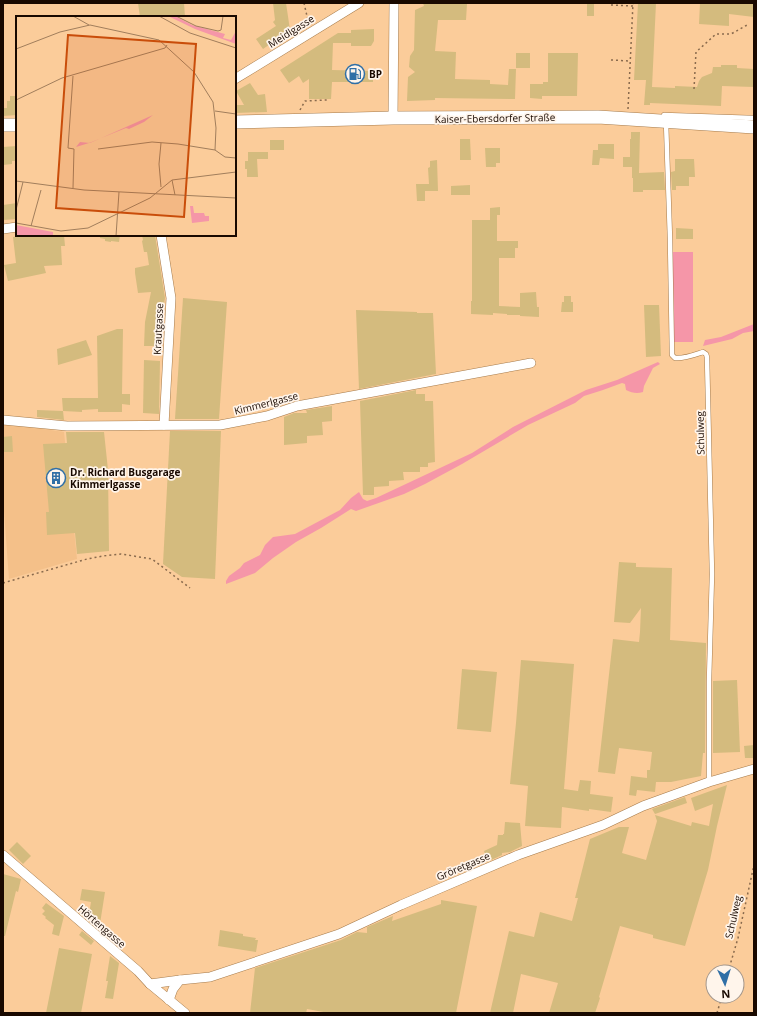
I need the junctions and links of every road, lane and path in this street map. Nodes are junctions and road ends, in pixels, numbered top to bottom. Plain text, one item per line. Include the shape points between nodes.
1 (304, 3) edge
2 (359, 3) edge
3 (394, 3) edge
4 (633, 4) edge
5 (611, 5) dead end
6 (750, 24) dead end
7 (311, 32) junction
8 (611, 60) dead end
9 (630, 61) junction
10 (236, 78) edge
11 (694, 89) dead end
12 (327, 100) dead end
13 (298, 114) dead end
14 (392, 118) junction
15 (754, 118) edge
16 (627, 119) junction
17 (642, 120) junction
18 (666, 121) junction
19 (236, 122) edge
20 (3, 125) edge
21 (16, 125) edge
22 (754, 127) edge
23 (16, 227) edge
24 (3, 229) edge
25 (161, 236) edge
26 (530, 363) dead end
27 (3, 420) edge
28 (164, 425) junction
29 (3, 583) edge
30 (190, 588) dead end
31 (754, 769) edge
32 (710, 782) junction
33 (3, 855) edge
34 (754, 865) edge
35 (730, 964) edge
36 (180, 980) junction
37 (150, 984) junction
38 (169, 1000) junction
39 (186, 1013) edge

1 - 7 path
2 - 7 street, Meidlgasse
3 - 14 street
4 - 5 path
4 - 9 path
6 - 11 path via 731,34 716,34 696,52
7 - 10 street, Meidlgasse
8 - 9 path
9 - 16 path
12 - 13 path via 305,101
14 - 16 main road, Kaiser-Ebersdorfer Straße via 598,116
14 - 19 main road, Kaiser-Ebersdorfer Straße
15 - 17 lane via 668,115
16 - 17 main road, Kaiser-Ebersdorfer Straße
17 - 18 main road, Kaiser-Ebersdorfer Straße
18 - 22 main road, Kaiser-Ebersdorfer Straße
18 - 32 lane, Schulweg via 672,355 675,358 688,357 702,352 707,357 712,574
20 - 21 main road
23 - 24 street
25 - 28 street, Krautgasse via 171,298
26 - 28 street, Kimmerlgasse via 297,406 267,416 220,425
27 - 28 street, Kimmerlgasse via 67,426
29 - 30 path via 87,559 121,554 152,559
31 - 32 street, Gröretgasse
32 - 36 street, Gröretgasse via 643,806 603,825 518,855 339,934 210,976
33 - 37 street, Hörtengasse
34 - 35 path, Schulweg
36 - 37 street, Gröretgasse
36 - 38 street
37 - 38 street, Hörtengasse
38 - 39 street, Hörtengasse

